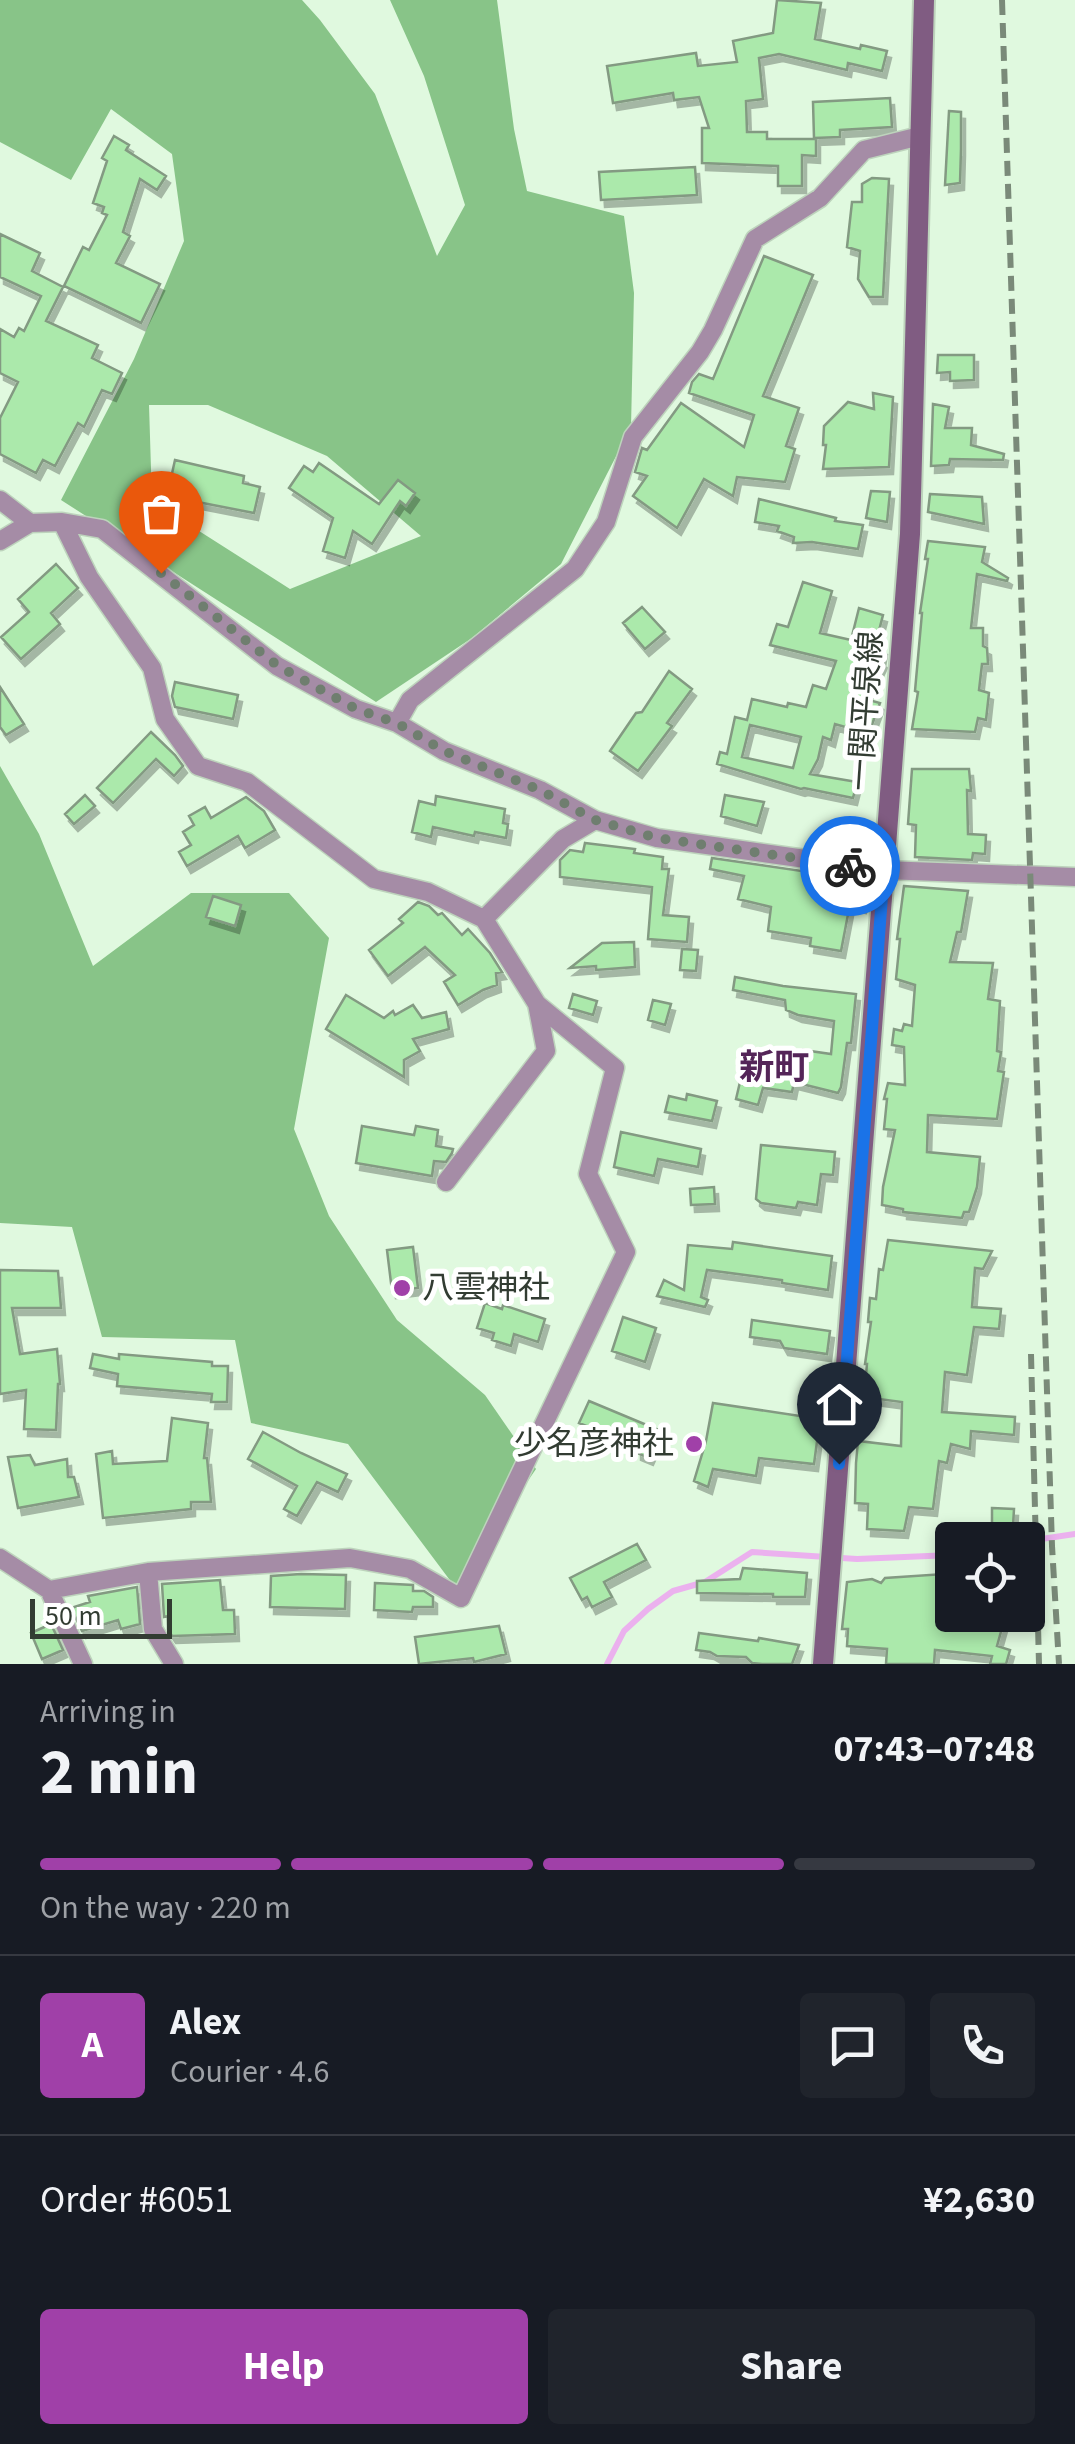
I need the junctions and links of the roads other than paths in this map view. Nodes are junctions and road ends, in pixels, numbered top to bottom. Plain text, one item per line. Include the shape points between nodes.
1 (924, 0) edge
2 (920, 136) junction
3 (0, 500) edge
4 (62, 522) junction
5 (30, 523) junction
6 (0, 541) edge
7 (397, 723) junction
8 (595, 820) junction
9 (884, 870) junction
10 (1075, 877) edge
11 (484, 919) junction
12 (537, 1004) junction
13 (446, 1182) dead end
14 (0, 1558) edge
15 (148, 1572) junction
16 (49, 1590) junction
17 (83, 1664) edge
18 (174, 1664) edge
19 (823, 1664) edge

1 - 2 main road, 一関平泉線
2 - 7 street via 864,150 820,198 755,240 700,352 633,437 606,522 575,569 410,700
2 - 9 main road, 一関平泉線 via 910,534
3 - 5 street
4 - 5 street
4 - 7 street via 102,529 278,666 356,709
4 - 11 street via 89,576 152,668 164,719 198,766 247,782 374,879 428,892
5 - 6 street
7 - 8 street
8 - 9 street via 657,838
8 - 11 street via 563,840
9 - 10 street
9 - 19 main road, 一関平泉線
11 - 12 street
12 - 13 street via 546,1051
12 - 15 street via 615,1068 588,1174 626,1252 461,1598 410,1569 350,1558
14 - 16 street
15 - 16 street
15 - 18 street via 152,1629
16 - 17 street

